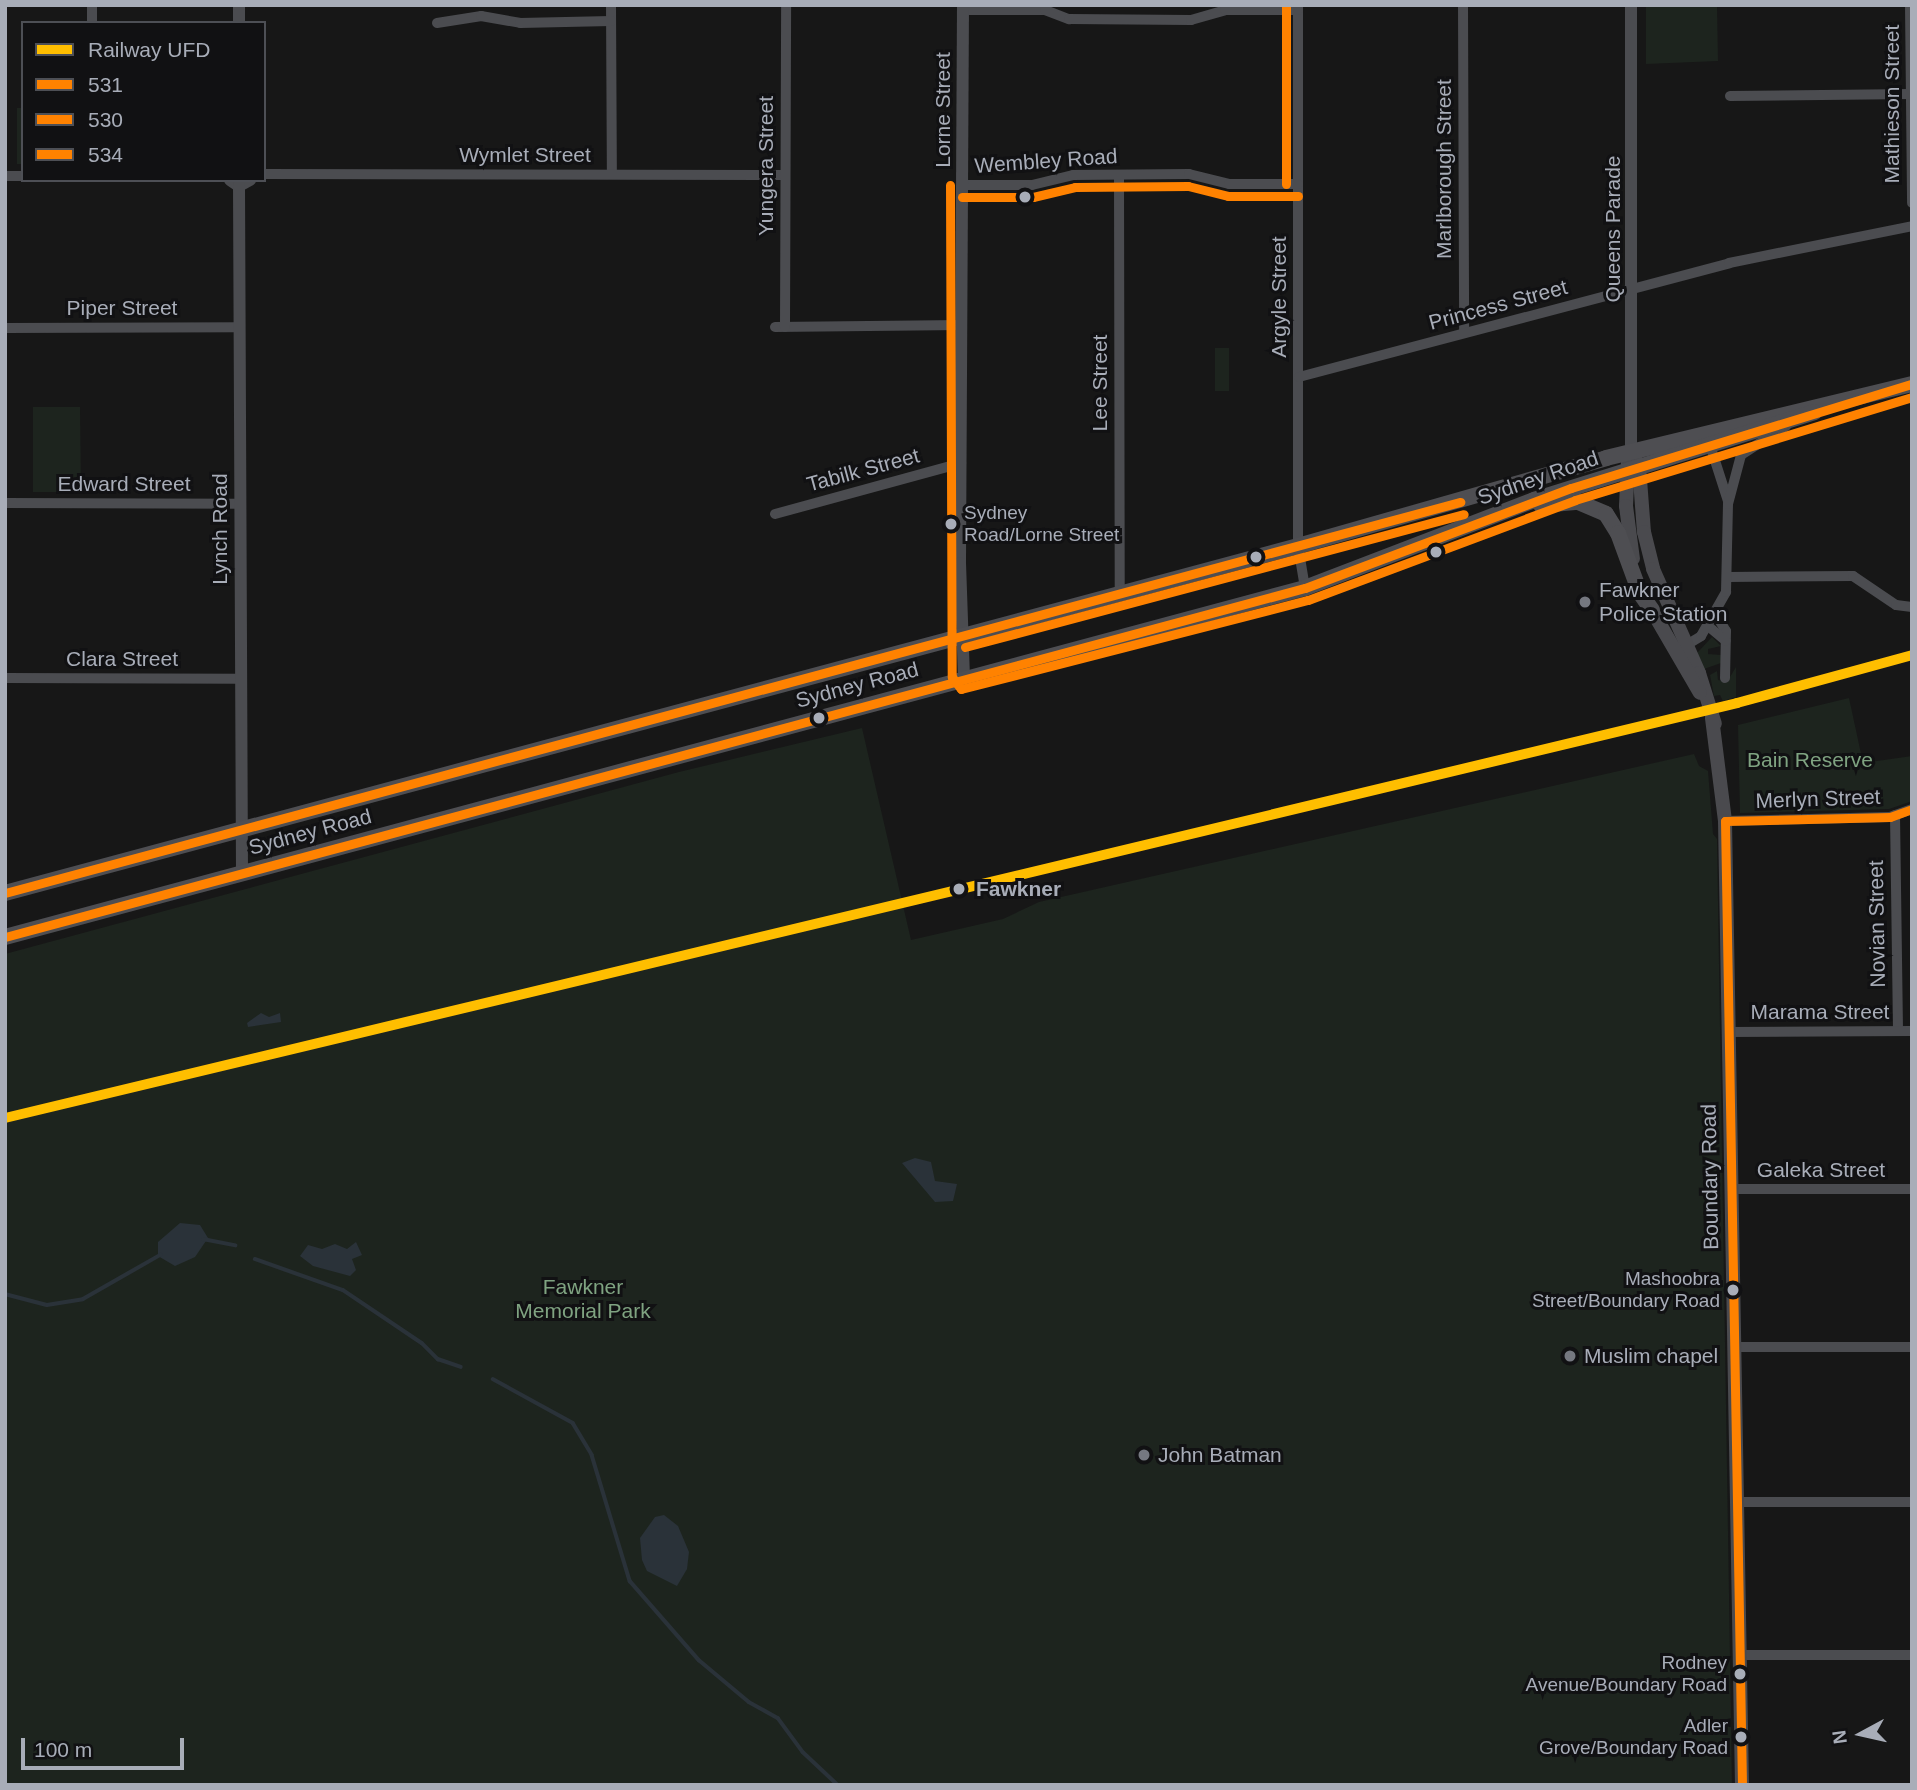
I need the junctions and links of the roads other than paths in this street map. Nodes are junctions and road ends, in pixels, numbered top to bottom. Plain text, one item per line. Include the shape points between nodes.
1 (611, 5) edge
2 (786, 5) edge
3 (1463, 5) edge
4 (1632, 5) edge
5 (1910, 5) edge
6 (963, 8) edge
7 (1298, 8) edge
8 (611, 21) junction
9 (437, 23) dead end
10 (1911, 94) edge
11 (1730, 96) dead end
12 (266, 174) edge
13 (612, 174) junction
14 (1119, 174) junction
15 (785, 175) junction
16 (239, 182) edge
17 (1298, 184) junction
18 (962, 185) junction
19 (1912, 203) edge
20 (1912, 226) edge
21 (1632, 289) junction
22 (962, 325) junction
23 (239, 327) junction
24 (5, 328) edge
25 (1464, 333) junction
26 (1298, 377) junction
27 (1912, 384) edge
28 (1830, 405) junction
29 (1792, 422) junction
30 (1710, 445) junction
31 (961, 463) junction
32 (1632, 463) junction
33 (6, 504) edge
34 (240, 504) junction
35 (1728, 505) junction
36 (1515, 507) junction
37 (775, 514) dead end
38 (1298, 546) junction
39 (1728, 577) junction
40 (1305, 588) junction
41 (1120, 592) junction
42 (1912, 607) edge
43 (1652, 610) junction
44 (1716, 615) junction
45 (1708, 626) junction
46 (962, 635) junction
47 (1726, 641) junction
48 (1678, 644) junction
49 (964, 677) junction
50 (5, 678) edge
51 (240, 678) junction
52 (1725, 678) dead end
53 (1912, 810) edge
54 (1895, 815) junction
55 (1725, 821) junction
56 (240, 828) junction
57 (242, 872) junction
58 (5, 893) edge
59 (5, 937) edge
60 (1729, 1031) junction
61 (1898, 1031) junction
62 (1912, 1031) edge
63 (1731, 1189) junction
64 (1912, 1189) edge
65 (1735, 1347) junction
66 (1912, 1347) edge
67 (1738, 1502) junction
68 (1912, 1502) edge
69 (1741, 1655) junction
70 (1912, 1655) edge
71 (1742, 1785) edge

1 - 8 street
2 - 15 street, Yungera Street
3 - 25 street, Marlborough Street
4 - 21 street, Queens Parade
5 - 10 street, Mathieson Street
6 - 7 street via 1045,10 1069,19 1191,20 1225,10
6 - 18 street, Lorne Street
7 - 17 street, Argyle Street
8 - 9 street via 520,23 481,16
8 - 13 street
10 - 11 street
10 - 19 street, Mathieson Street
12 - 13 street, Wymlet Street
13 - 15 street, Wymlet Street
14 - 17 street, Wembley Road via 1189,174 1229,184
14 - 18 street, Wembley Road via 1073,174 1032,184
14 - 41 street, Lee Street
15 - 22 street, Yungera Street via 780,327
16 - 23 street, Lynch Road
17 - 26 street, Argyle Street
18 - 22 street, Lorne Street
20 - 21 street, Princess Street via 1729,263
21 - 25 street, Princess Street
21 - 32 street, Queens Parade
22 - 31 street, Lorne Street
23 - 24 street, Piper Street
23 - 34 street, Lynch Road
25 - 26 street, Princess Street
26 - 38 street, Argyle Street
27 - 28 highway, Sydney Road
28 - 29 highway, Sydney Road
28 - 32 highway, Sydney Road via 1789,410
29 - 30 highway, Sydney Road
29 - 35 street via 1741,455
30 - 32 highway, Sydney Road
30 - 35 street
31 - 37 street, Tabilk Street
31 - 46 street, Lorne Street
32 - 36 highway, Sydney Road
32 - 38 highway, Sydney Road
32 - 43 main road, Boundary Road via 1632,556
32 - 48 main road, Boundary Road via 1647,550
33 - 34 street, Edward Street
34 - 51 street, Lynch Road
35 - 39 street
36 - 40 highway, Sydney Road
36 - 43 highway via 1578,502 1606,514
38 - 40 street, Argyle Street
38 - 41 highway, Sydney Road
39 - 42 street via 1853,576 1896,605
39 - 44 street
40 - 49 highway, Sydney Road
41 - 46 highway, Sydney Road
43 - 48 main road, Boundary Road
44 - 45 street
44 - 47 street via 1726,628
45 - 47 street
45 - 48 street
46 - 49 street, Lorne Street
46 - 56 highway, Sydney Road
47 - 52 street
48 - 55 main road, Boundary Road via 1711,714
49 - 57 highway, Sydney Road
50 - 51 street, Clara Street
51 - 56 street, Lynch Road
53 - 54 street, Merlyn Street
54 - 55 street, Merlyn Street
54 - 61 street, Novian Street
55 - 60 main road, Boundary Road
56 - 57 street, Lynch Road
56 - 58 highway, Sydney Road
57 - 59 highway, Sydney Road
60 - 61 street, Marama Street
60 - 63 main road, Boundary Road
61 - 62 street, Marama Street
63 - 64 street, Galeka Street
63 - 65 main road, Boundary Road
65 - 66 street
65 - 67 main road, Boundary Road
67 - 68 street
67 - 69 main road, Boundary Road
69 - 70 street
69 - 71 main road, Boundary Road

